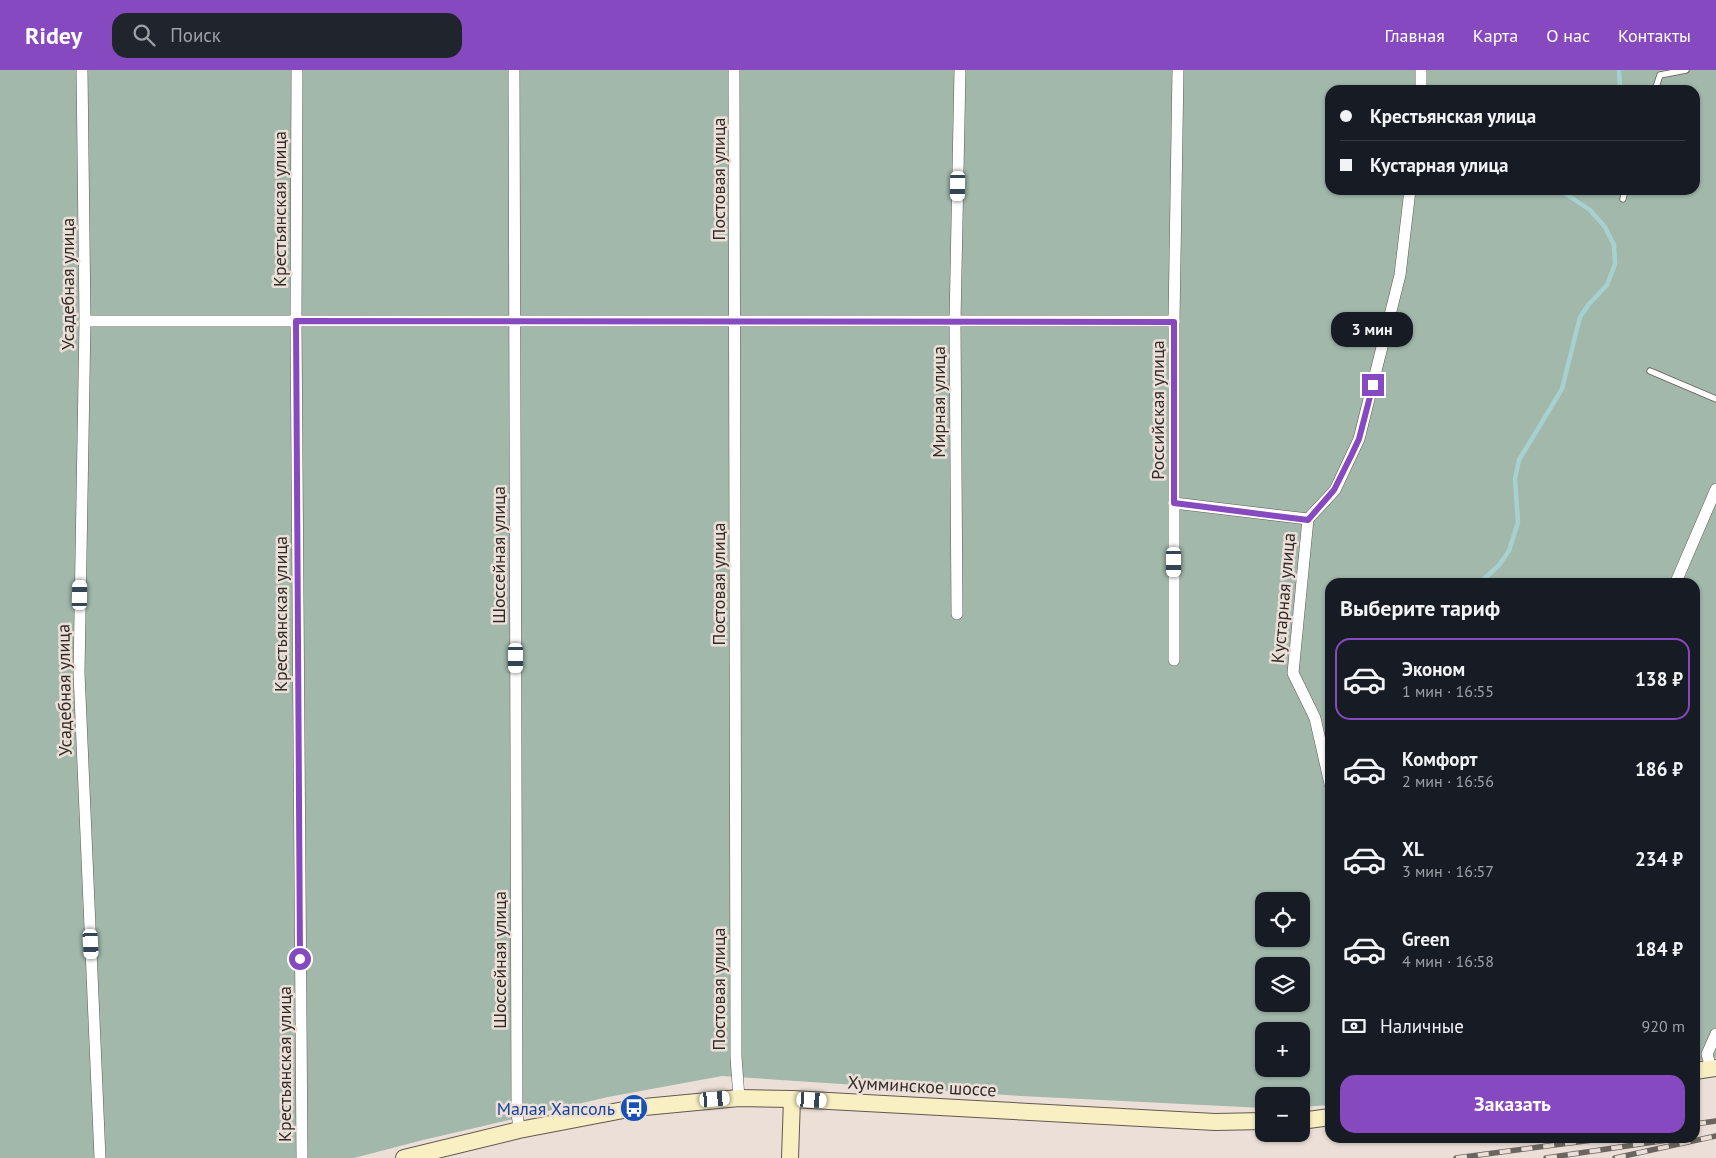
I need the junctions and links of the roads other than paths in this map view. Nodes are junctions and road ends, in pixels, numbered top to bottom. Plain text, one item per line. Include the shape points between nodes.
1 (82, 70) edge
2 (297, 70) edge
3 (514, 70) edge
4 (734, 70) edge
5 (960, 70) edge
6 (1178, 70) edge
7 (1421, 70) edge
8 (1686, 70) edge
9 (1421, 85) edge
10 (1657, 85) edge
11 (1409, 195) edge
12 (1623, 195) edge
13 (1622, 199) dead end
14 (296, 321) junction
15 (85, 322) junction
16 (515, 322) junction
17 (736, 322) junction
18 (955, 322) junction
19 (1174, 322) junction
20 (1650, 371) dead end
21 (1716, 399) edge
22 (1716, 489) edge
23 (1174, 503) junction
24 (1308, 520) junction
25 (1678, 578) edge
26 (957, 614) dead end
27 (1174, 660) dead end
28 (1325, 762) edge
29 (1716, 1034) edge
30 (1707, 1069) edge
31 (739, 1098) junction
32 (792, 1099) junction
33 (1325, 1118) edge
34 (1310, 1120) edge
35 (1255, 1121) edge
36 (519, 1130) junction
37 (100, 1158) edge
38 (302, 1158) edge
39 (404, 1158) edge
40 (790, 1158) edge

1 - 15 street, Усадебная улица
2 - 14 street, Крестьянская улица
3 - 16 street, Шоссейная улица
4 - 17 street, Постовая улица
5 - 18 street, Мирная улица
6 - 19 street, Российская улица
7 - 9 street
8 - 10 lane via 1660,75
11 - 24 street, Кустарная улица via 1400,275 1359,439 1334,490
12 - 13 lane
14 - 15 street
14 - 16 street
14 - 38 street, Крестьянская улица
15 - 37 street, Усадебная улица via 79,673
16 - 17 street
16 - 36 street, Шоссейная улица via 516,1102
17 - 18 street
17 - 31 street, Постовая улица via 736,1056
18 - 19 street
18 - 26 street, Мирная улица
19 - 23 street, Российская улица
20 - 21 lane
22 - 25 street
23 - 24 street
23 - 27 street, Российская улица
24 - 28 street, Кустарная улица via 1293,673 1315,718
29 - 30 street via 1707,1054
31 - 32 main road, Хумминское шоссе
31 - 36 main road, Хумминское шоссе via 634,1108
32 - 35 main road, Хумминское шоссе via 1215,1122
32 - 40 main road
33 - 34 main road
36 - 39 main road, Хумминское шоссе

